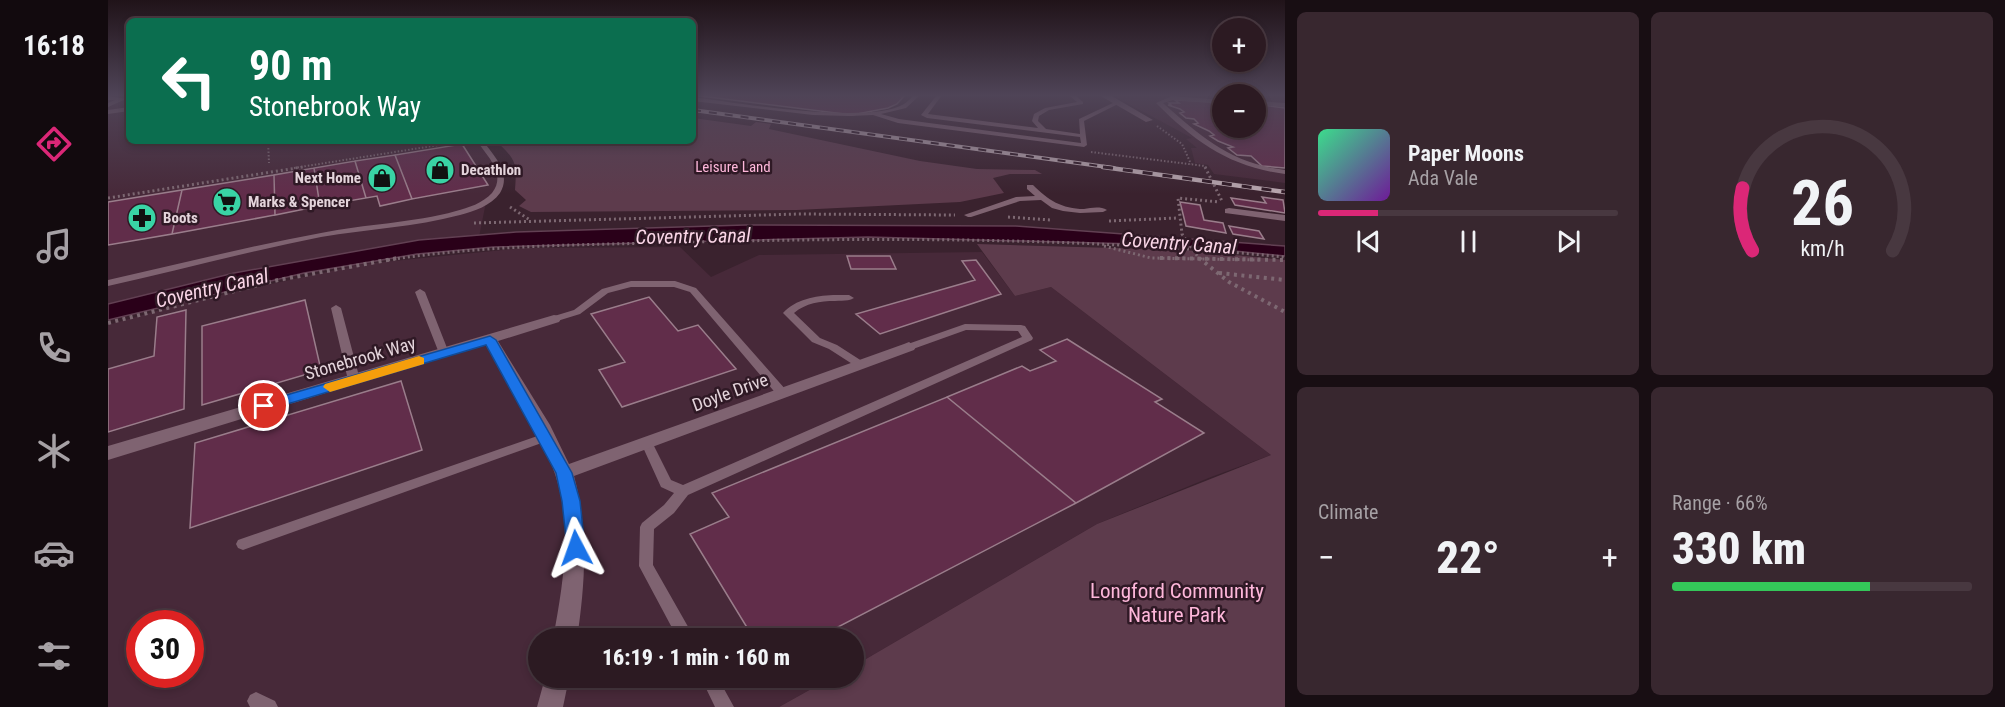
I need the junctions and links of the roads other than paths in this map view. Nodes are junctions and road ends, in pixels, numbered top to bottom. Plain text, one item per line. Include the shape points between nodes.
1 (952, 128) edge
2 (1021, 128) edge
3 (1041, 128) edge
4 (1082, 128) edge
5 (1189, 128) edge
6 (1044, 131) junction
7 (1083, 136) junction
8 (482, 144) edge
9 (1285, 172) edge
10 (1030, 187) dead end
11 (1041, 198) junction
12 (1226, 206) road end
13 (1102, 210) dead end
14 (968, 215) road end
15 (1285, 218) edge
16 (108, 283) edge
17 (420, 292) dead end
18 (849, 298) dead end
19 (336, 308) dead end
20 (554, 319) joint
21 (490, 340) junction
22 (909, 347) joint
23 (444, 353) junction
24 (861, 365) junction
25 (354, 380) junction
26 (782, 393) junction
27 (546, 437) junction
28 (646, 443) junction
29 (108, 453) edge
30 (564, 473) junction
31 (683, 491) junction
32 (243, 544) dead end
33 (566, 628) edge
34 (681, 628) edge
35 (555, 688) edge
36 (715, 688) edge
37 (550, 707) edge
38 (725, 707) edge

1 - 7 lane via 1084,145
2 - 6 lane
3 - 6 lane
4 - 7 lane
5 - 9 lane via 1222,155 1264,170
6 - 7 lane
8 - 16 lane via 495,159 501,184 495,196 471,208 440,217 278,243
10 - 11 lane
11 - 13 lane via 1066,211
11 - 14 lane via 1019,199
12 - 15 street
17 - 23 lane
18 - 24 lane via 797,304 788,313 816,340
19 - 25 lane
20 - 21 street, Stonebrook Way
20 - 26 lane via 577,312 606,291 631,284 684,287 693,290
21 - 23 street, Stonebrook Way
21 - 27 street
22 - 24 street, Doyle Drive
22 - 31 lane via 965,327 1021,328 1028,338
23 - 25 street, Stonebrook Way
24 - 26 street, Doyle Drive
25 - 29 street, Stonebrook Way
26 - 28 street, Doyle Drive
27 - 30 street
27 - 32 lane
28 - 30 street, Doyle Drive
28 - 31 lane via 666,483
30 - 33 street via 576,548
31 - 34 lane via 647,527 645,545 646,566
35 - 37 street
36 - 38 lane

